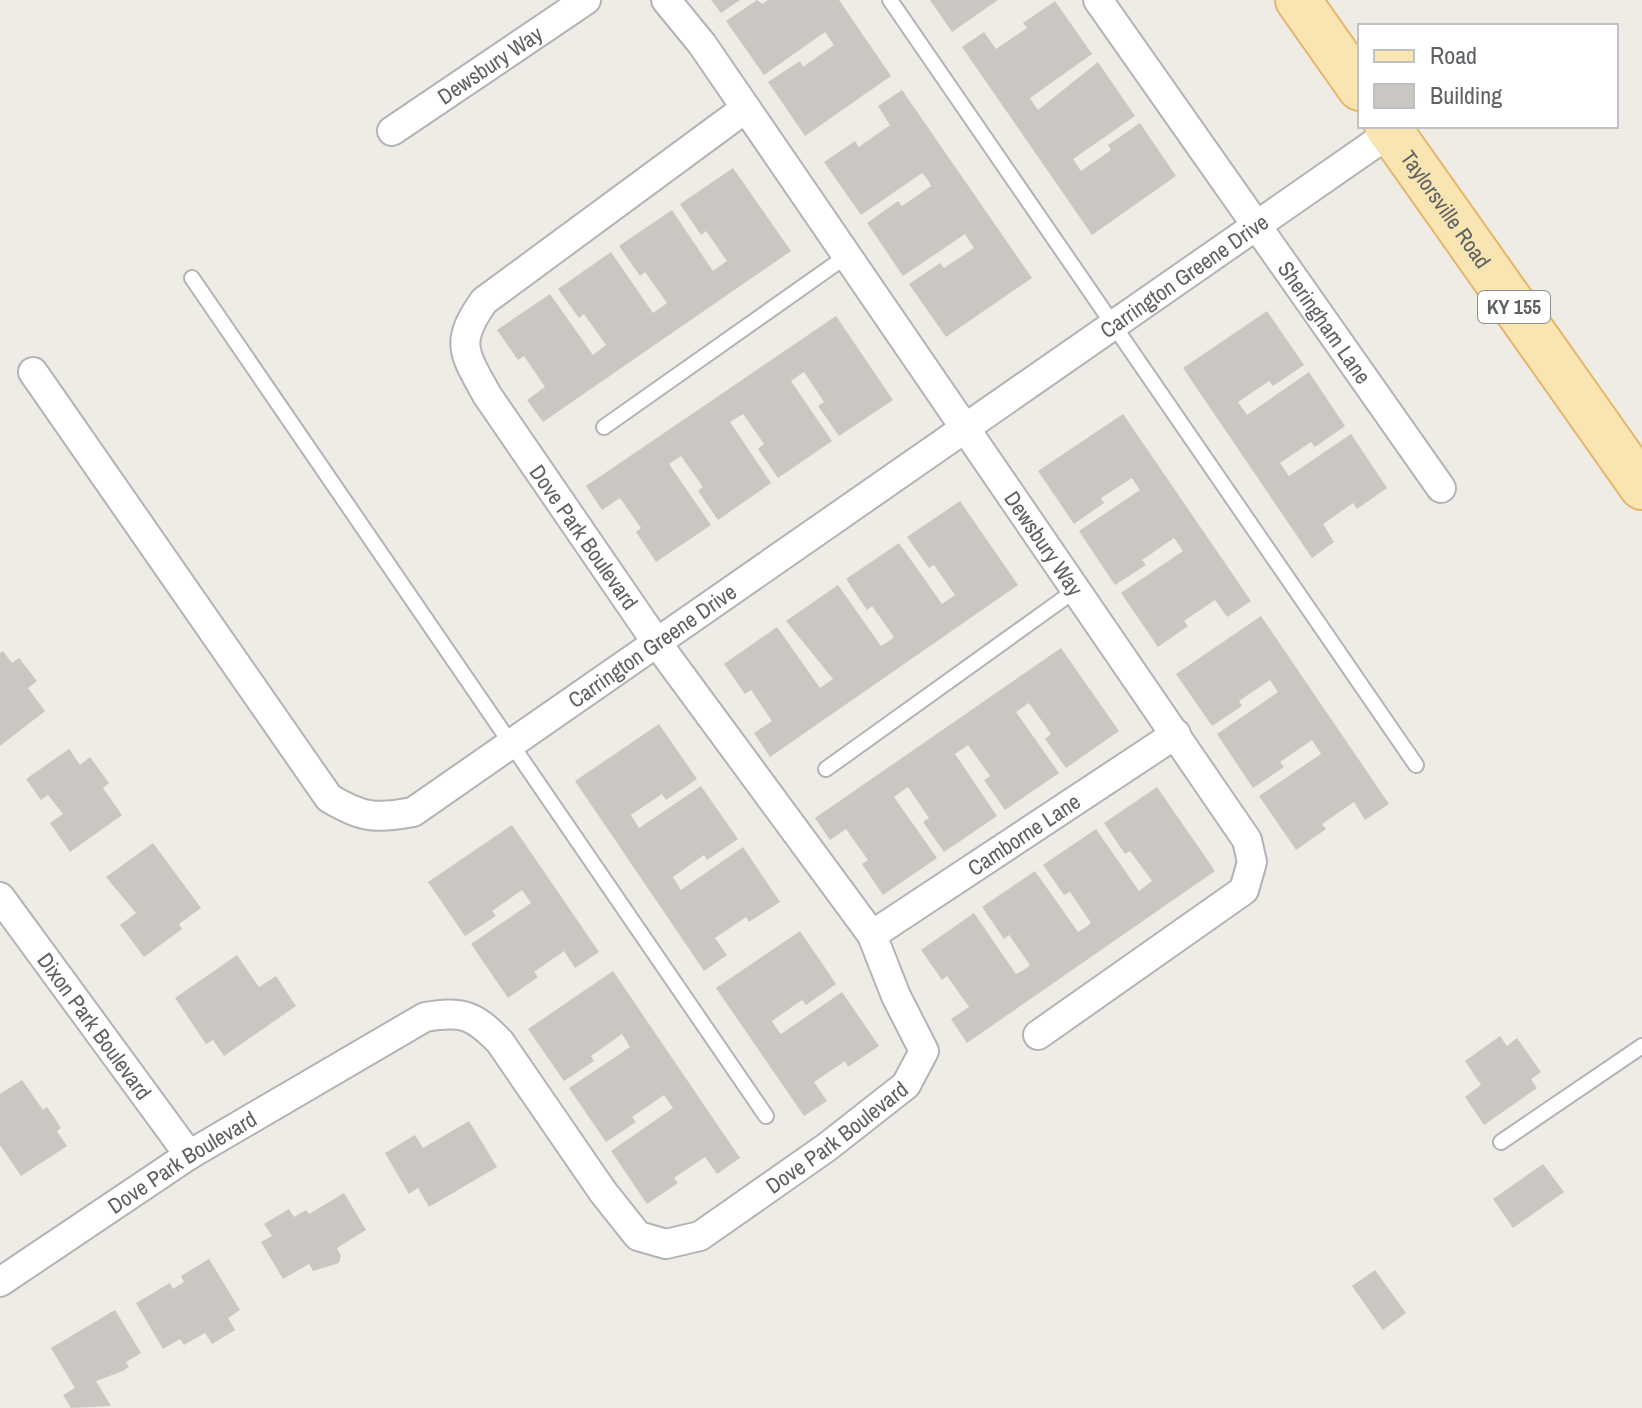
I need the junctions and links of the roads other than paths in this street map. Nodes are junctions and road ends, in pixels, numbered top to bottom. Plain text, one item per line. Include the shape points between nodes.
1 (586, 0) edge
2 (666, 0) edge
3 (890, 0) edge
4 (1098, 0) edge
5 (1298, 0) edge
6 (1358, 85) edge
7 (746, 108) junction
8 (1389, 129) edge
9 (392, 131) dead end
10 (1258, 225) junction
11 (848, 255) junction
12 (192, 278) dead end
13 (1111, 327) junction
14 (33, 372) dead end
15 (604, 427) dead end
16 (968, 427) junction
17 (1642, 487) edge
18 (1441, 488) dead end
19 (1077, 589) junction
20 (657, 643) junction
21 (1176, 734) junction
22 (511, 744) junction
23 (1416, 765) dead end
24 (826, 769) dead end
25 (0, 897) edge
26 (872, 935) junction
27 (1038, 1035) dead end
28 (1642, 1046) edge
29 (766, 1116) dead end
30 (1501, 1142) dead end
31 (189, 1155) junction
32 (0, 1282) edge

1 - 9 street, Dewsbury Way
2 - 7 street, Dewsbury Way
3 - 13 lane
4 - 10 street, Sheringham Lane
5 - 6 main road
7 - 11 street, Dewsbury Way
7 - 20 street, Dove Park Boulevard via 484,301 468,323 464,354 487,395
8 - 10 street, Carrington Greene Drive
8 - 17 main road, Taylorsville Road / KY 155
10 - 13 street, Carrington Greene Drive
10 - 18 street, Sheringham Lane
11 - 15 lane
11 - 16 street, Dewsbury Way
12 - 22 lane
13 - 16 street, Carrington Greene Drive
13 - 23 lane
14 - 22 street, Carrington Greene Drive via 329,798 357,815 385,818 413,812
16 - 19 street, Dewsbury Way
16 - 20 street, Carrington Greene Drive
19 - 21 street, Dewsbury Way
19 - 24 lane
20 - 22 street, Carrington Greene Drive
20 - 26 street, Dove Park Boulevard
21 - 26 street, Camborne Lane
21 - 27 street, Dewsbury Way via 1247,840 1252,862 1244,890
22 - 29 lane
25 - 31 street, Dixon Park Boulevard
26 - 31 street, Dove Park Boulevard via 924,1051 906,1085 700,1236 666,1244 638,1236 500,1042 482,1023 456,1012 425,1017
28 - 30 lane
31 - 32 street, Dove Park Boulevard

